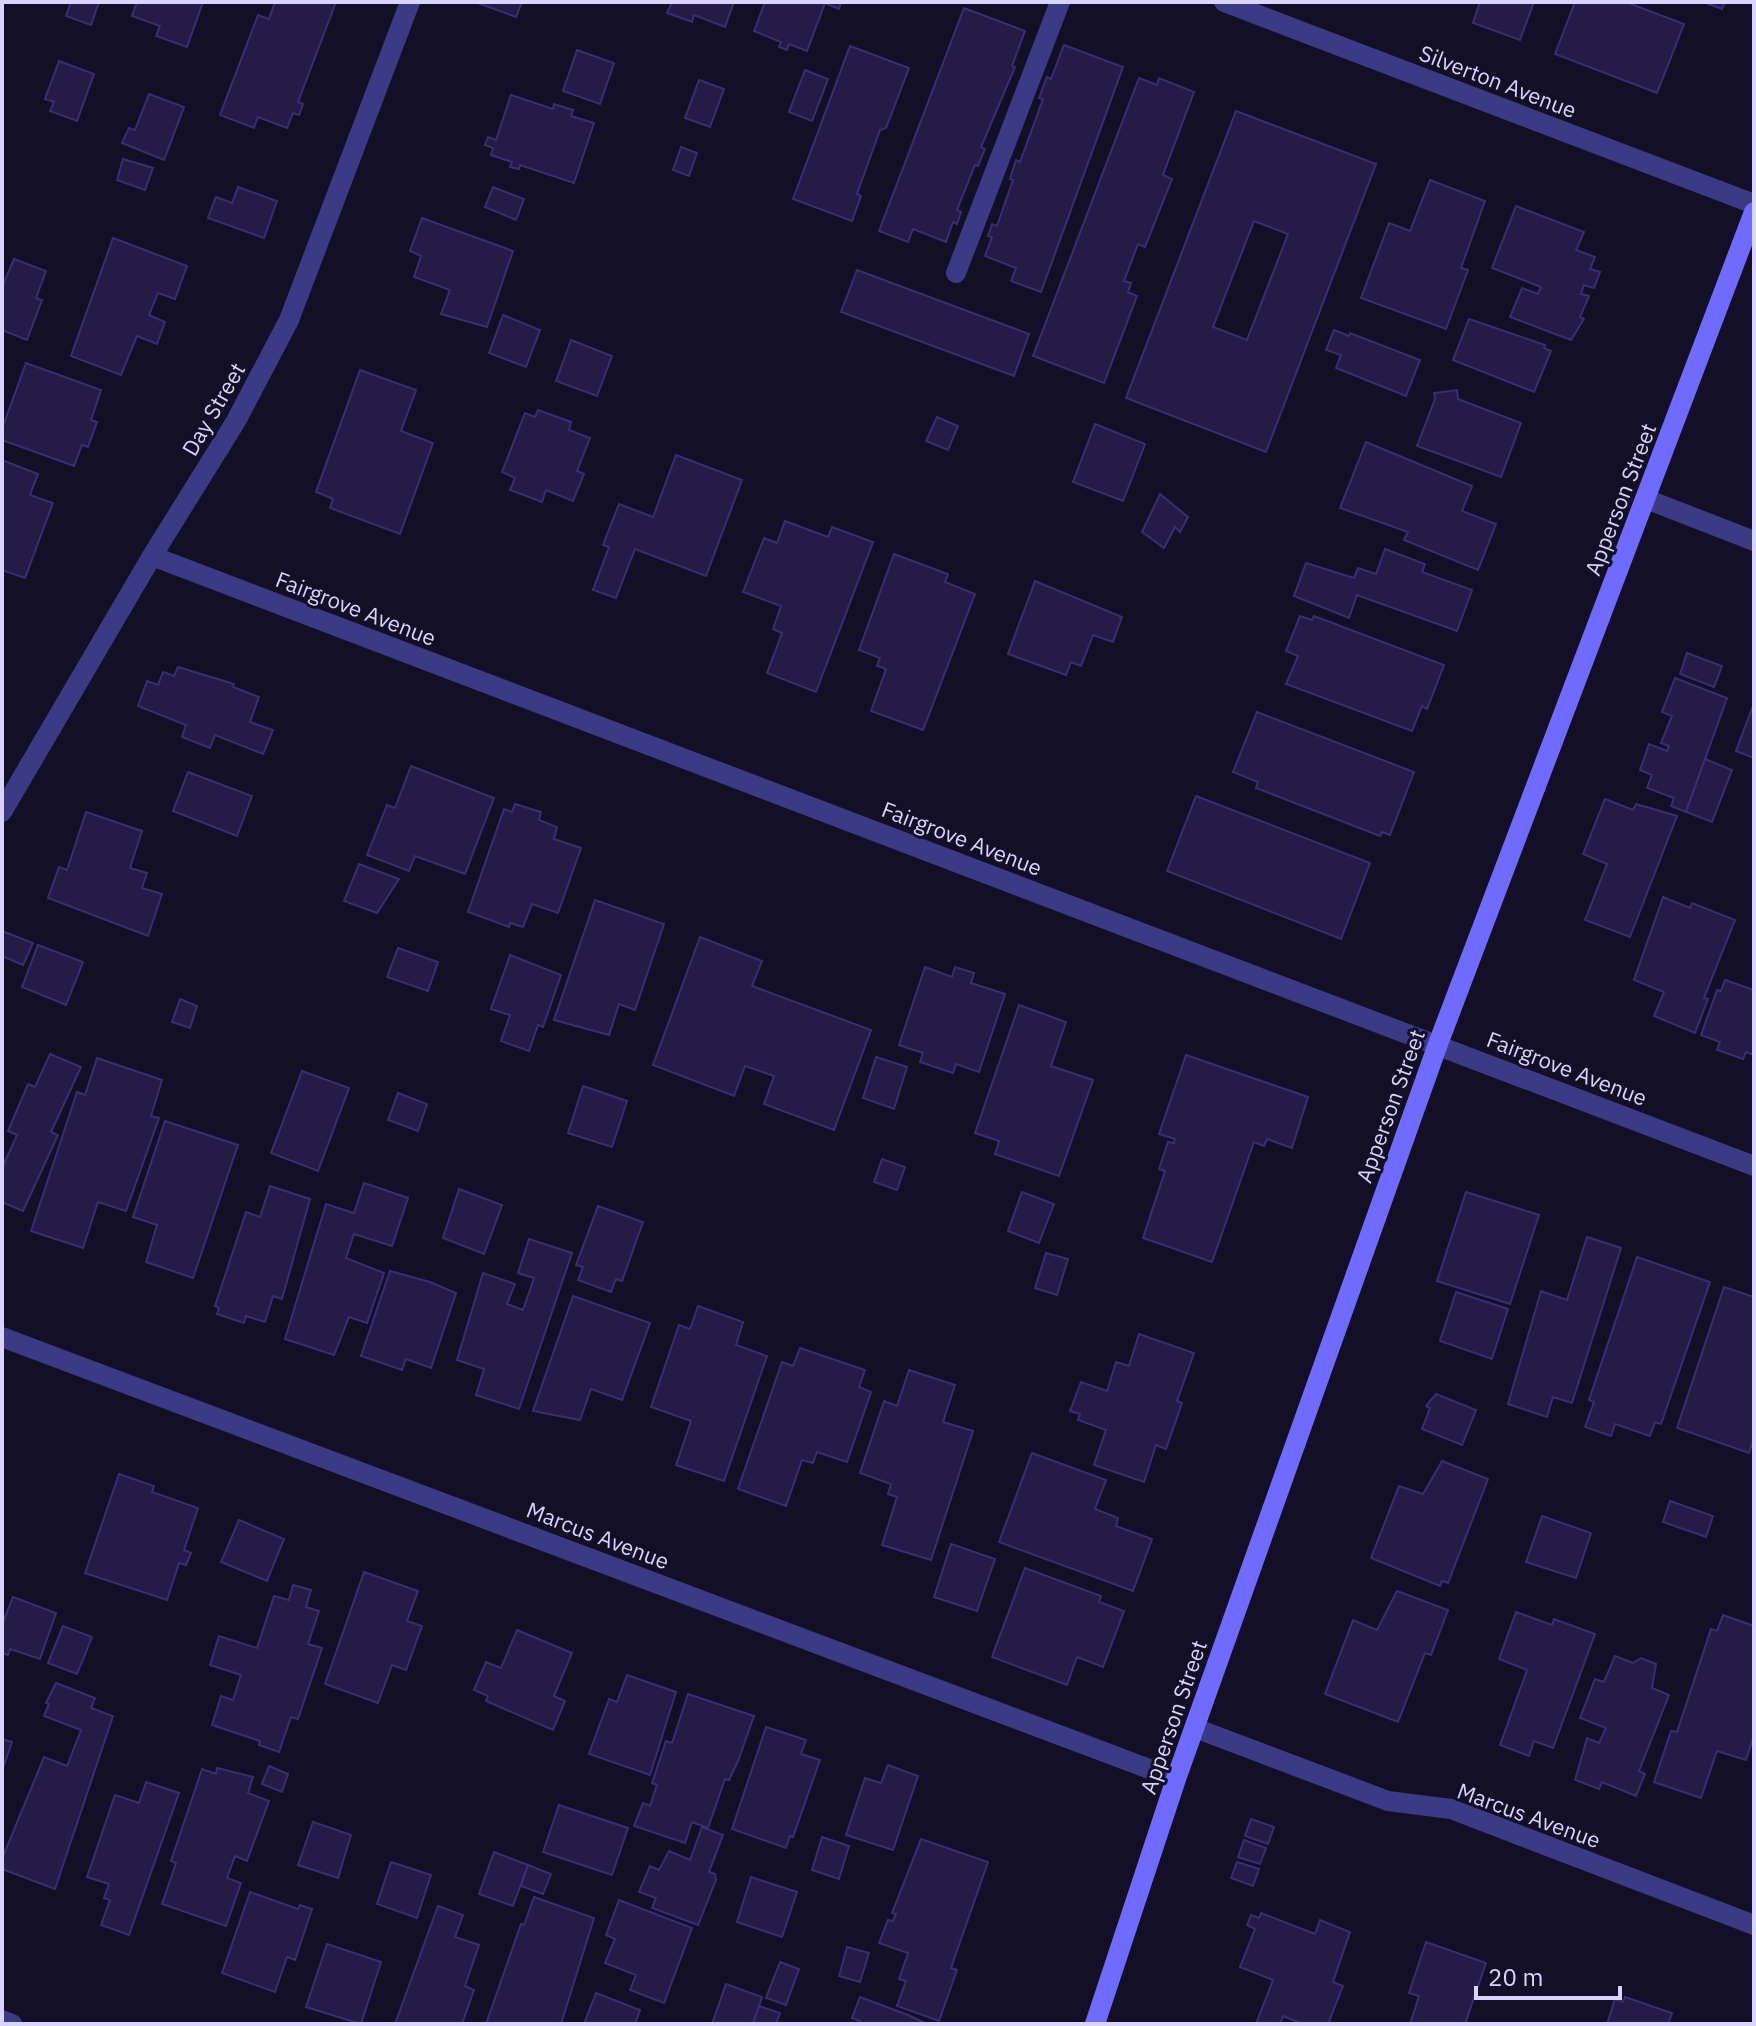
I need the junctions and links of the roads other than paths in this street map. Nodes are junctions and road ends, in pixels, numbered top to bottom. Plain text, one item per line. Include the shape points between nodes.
1 (410, 2) edge
2 (1060, 2) edge
3 (1224, 2) edge
4 (1754, 204) edge
5 (1754, 212) edge
6 (956, 273) dead end
7 (1646, 499) junction
8 (1754, 541) edge
9 (152, 556) junction
10 (2, 812) edge
11 (1438, 1044) junction
12 (1754, 1166) edge
13 (2, 1337) edge
14 (1195, 1728) junction
15 (1176, 1779) junction
16 (1754, 1925) edge
17 (2, 2020) edge
18 (12, 2024) edge
19 (1095, 2024) edge

1 - 9 street, Day Street via 289,320 236,421
2 - 6 street
3 - 4 street, Silverton Avenue
5 - 7 street, Apperson Street
7 - 8 street
7 - 11 street, Apperson Street
9 - 10 street, Day Street
9 - 11 street, Fairgrove Avenue
11 - 12 street, Fairgrove Avenue
11 - 14 street, Apperson Street
13 - 15 street, Marcus Avenue
14 - 15 street, Apperson Street
14 - 16 street, Marcus Avenue via 1388,1801 1451,1809
15 - 19 street, Apperson Street
17 - 18 street

